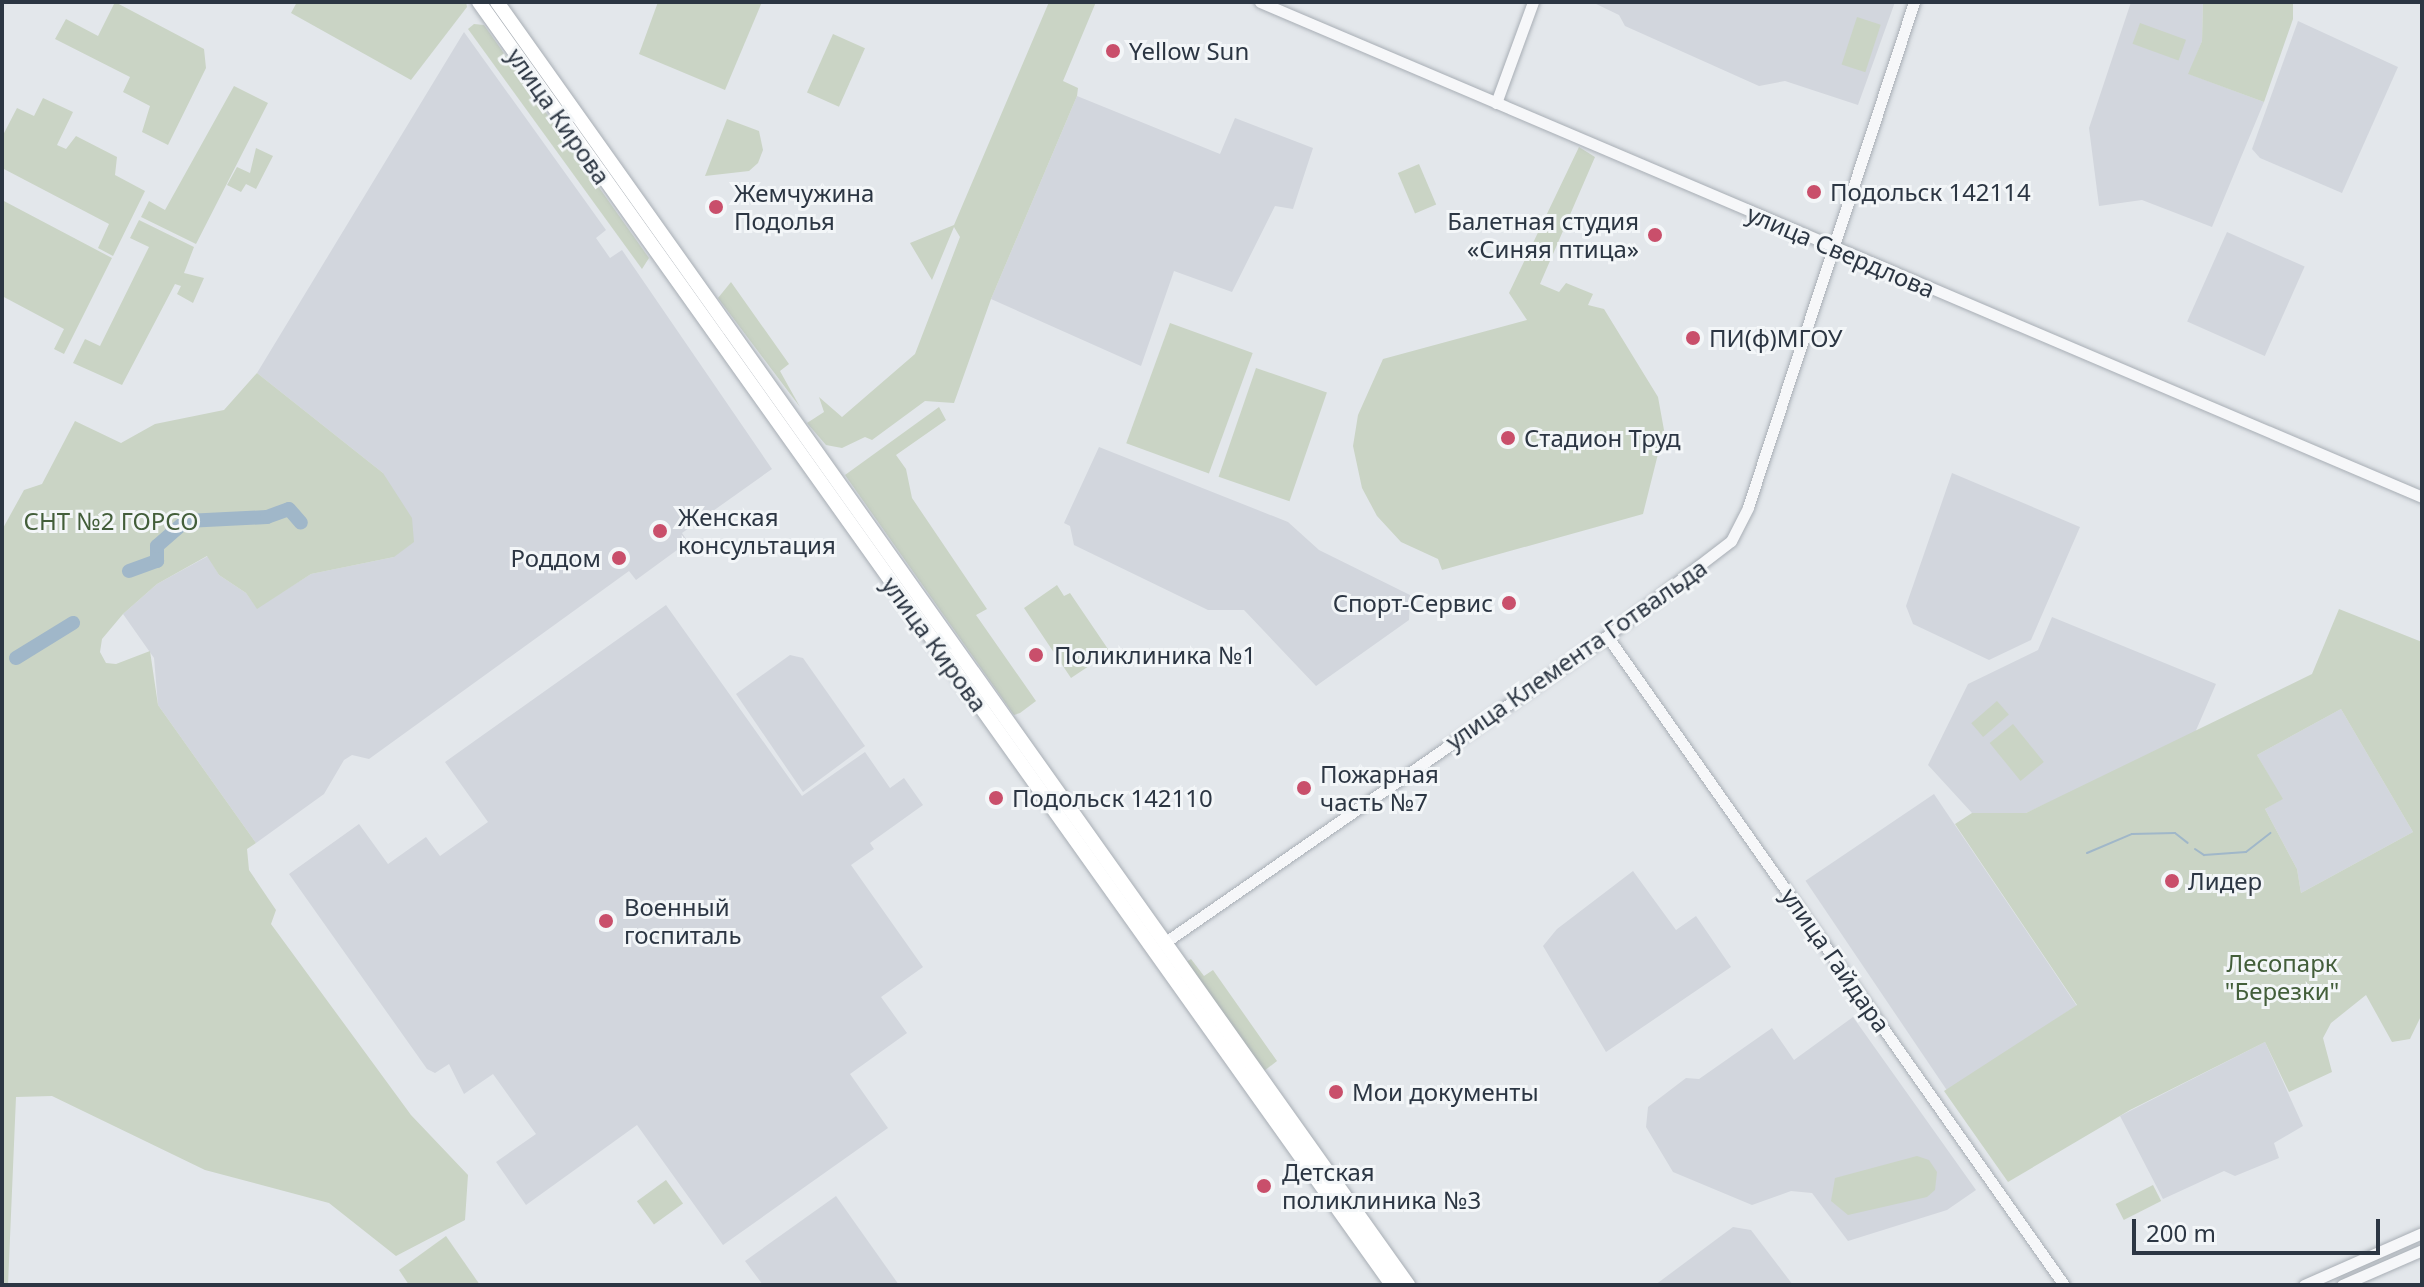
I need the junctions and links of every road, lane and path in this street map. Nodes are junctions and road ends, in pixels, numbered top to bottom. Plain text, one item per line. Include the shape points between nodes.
1 (479, 2) edge
2 (497, 2) edge
3 (1260, 2) edge
4 (1533, 2) edge
5 (1914, 2) edge
6 (1496, 103) junction
7 (589, 146) junction
8 (1830, 247) junction
9 (669, 260) junction
10 (2421, 494) edge
11 (1607, 636) junction
12 (1164, 943) junction
13 (2422, 1233) edge
14 (2422, 1250) edge
15 (1392, 1285) edge
16 (1408, 1285) edge
17 (2064, 1285) edge
18 (2304, 1285) edge
19 (2342, 1285) edge

1 - 7 main road, улица Кирова
2 - 7 main road, улица Кирова
3 - 6 street, улица Свердлова
4 - 6 street
5 - 8 street, улица Клемента Готвальда
6 - 8 street, улица Свердлова
7 - 9 main road, улица Кирова
8 - 10 street, улица Свердлова
8 - 11 street, улица Клемента Готвальда via 1744,520 1731,541 1705,564
9 - 12 main road, улица Кирова
9 - 15 main road, улица Кирова
11 - 12 street, улица Клемента Готвальда
11 - 17 street, улица Гайдара
12 - 16 main road, улица Кирова
13 - 18 street
14 - 19 street

